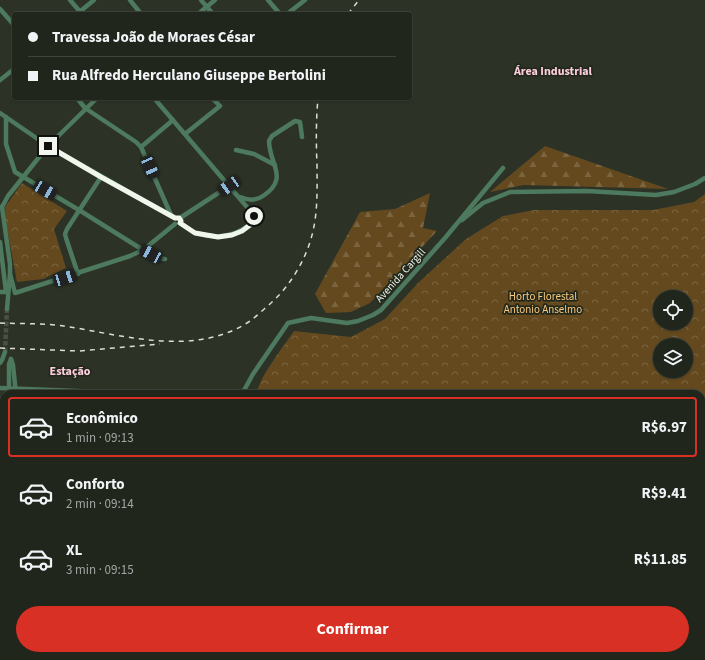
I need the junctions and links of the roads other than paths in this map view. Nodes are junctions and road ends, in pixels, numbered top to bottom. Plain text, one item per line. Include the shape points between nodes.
1 (70, 0) edge
2 (94, 0) edge
3 (130, 0) edge
4 (201, 0) edge
5 (215, 0) edge
6 (268, 0) edge
7 (305, 0) edge
8 (207, 7) junction
9 (0, 9) edge
10 (79, 12) edge
11 (81, 12) edge
12 (139, 12) edge
13 (201, 12) edge
14 (211, 12) edge
15 (278, 12) edge
16 (290, 12) edge
17 (12, 22) edge
18 (12, 70) edge
19 (0, 80) edge
20 (79, 100) edge
21 (95, 100) edge
22 (156, 100) edge
23 (214, 100) edge
24 (85, 108) junction
25 (0, 113) edge
26 (6, 117) junction
27 (173, 120) junction
28 (185, 134) junction
29 (302, 137) dead end
30 (48, 146) junction
31 (141, 147) junction
32 (236, 150) dead end
33 (275, 165) junction
34 (502, 168) dead end
35 (101, 177) junction
36 (23, 178) junction
37 (705, 178) edge
38 (229, 186) junction
39 (238, 196) junction
40 (1, 207) edge
41 (79, 210) junction
42 (173, 216) junction
43 (179, 222) junction
44 (444, 238) junction
45 (0, 242) edge
46 (0, 248) edge
47 (143, 250) junction
48 (165, 259) dead end
49 (10, 274) junction
50 (78, 274) junction
51 (0, 292) edge
52 (7, 293) junction
53 (7, 309) tunnel mouth
54 (5, 352) tunnel mouth
55 (0, 362) edge
56 (9, 390) edge
57 (16, 390) edge
58 (244, 390) edge

1 - 10 street
2 - 11 street
3 - 12 street
4 - 8 street
5 - 8 street
6 - 15 street
7 - 16 street
8 - 13 street
8 - 14 street
9 - 17 street
18 - 19 street
20 - 24 street
21 - 24 street
22 - 27 street
23 - 28 street via 220,106
24 - 30 street
24 - 31 street
25 - 26 street
26 - 30 street
26 - 36 street via 6,144 15,172
27 - 28 street
27 - 31 street
28 - 38 street
29 - 33 street via 298,121 272,136 269,146
30 - 35 street
30 - 36 street
31 - 42 street
32 - 33 street via 254,154
33 - 39 street via 276,183 262,197 250,200
34 - 44 street, Avenida Cargill
35 - 41 street
35 - 42 street
36 - 40 street
36 - 41 street
37 - 44 street via 674,192 656,195 587,191 510,192 477,207
38 - 39 street
38 - 43 street
39 - 43 street via 254,219 254,222 242,231 218,237 195,233
40 - 49 street
41 - 47 street
41 - 50 street via 65,234
42 - 43 street via 177,217
43 - 47 street
44 - 58 street, Avenida Cargill via 388,302 373,315 352,322 311,318 288,323
45 - 46 street
46 - 52 street
47 - 48 street
47 - 50 street
49 - 50 street via 15,294
49 - 52 street
51 - 52 street
52 - 53 street
54 - 55 street
56 - 57 street via 11,359

